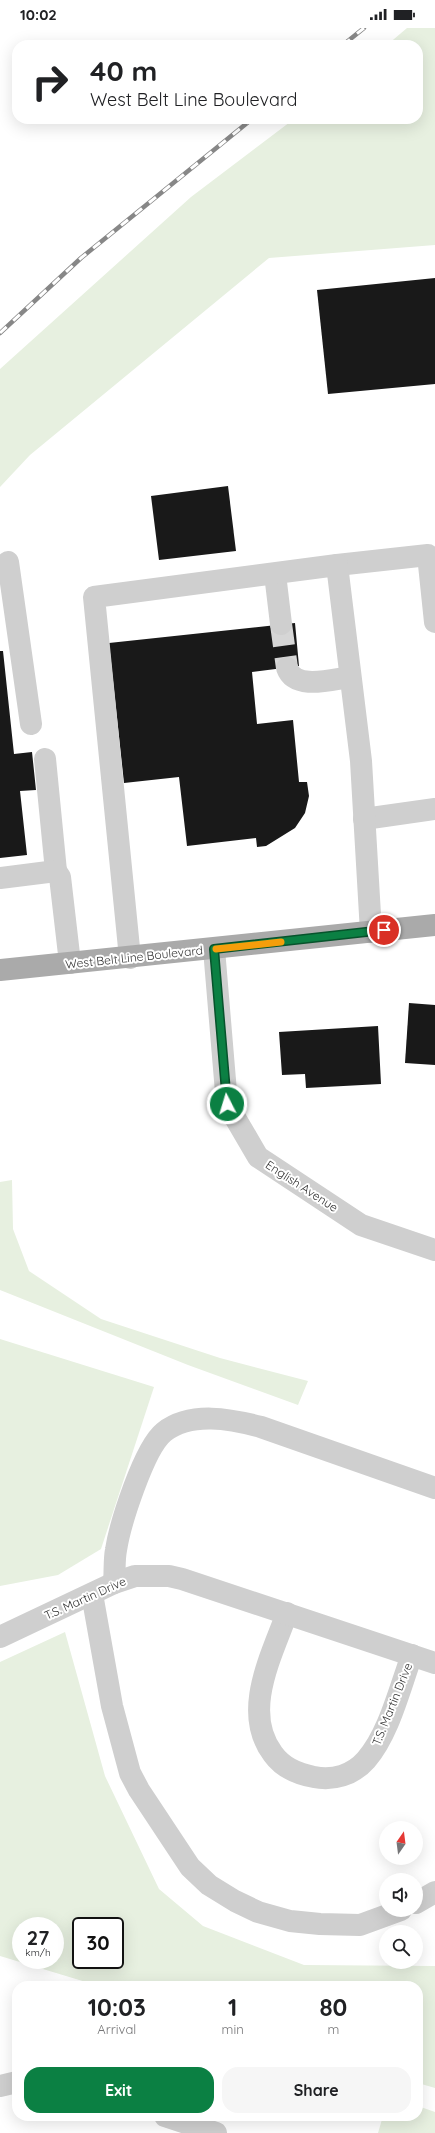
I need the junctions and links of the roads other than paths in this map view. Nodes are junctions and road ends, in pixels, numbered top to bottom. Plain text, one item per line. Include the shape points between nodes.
1 (337, 565) junction
2 (0, 569) edge
3 (275, 574) junction
4 (435, 622) edge
5 (281, 624) tunnel mouth
6 (287, 668) tunnel mouth
7 (350, 677) junction
8 (31, 724) dead end
9 (45, 759) dead end
10 (435, 809) edge
11 (364, 819) junction
12 (56, 871) junction
13 (0, 878) edge
14 (435, 925) edge
15 (371, 932) junction
16 (214, 949) junction
17 (130, 958) junction
18 (70, 963) junction
19 (0, 970) edge
20 (435, 1250) edge
21 (435, 1488) edge
22 (114, 1583) junction
23 (92, 1594) junction
24 (287, 1613) junction
25 (0, 1637) edge
26 (412, 1655) junction
27 (435, 1662) edge
28 (435, 1892) edge
29 (423, 1899) edge
30 (382, 1917) edge
31 (12, 2083) edge
32 (0, 2086) edge
33 (180, 2121) edge
34 (216, 2133) edge

1 - 3 street
1 - 4 street via 428,555
1 - 7 street
2 - 8 street via 8,562
3 - 5 street
3 - 17 street via 94,597
6 - 7 street via 288,672 300,680 321,681
7 - 11 street via 361,761
9 - 12 street
10 - 11 street
11 - 15 street
12 - 13 street
12 - 18 street via 60,877
14 - 15 main road, West Belt Line Boulevard
15 - 16 main road, West Belt Line Boulevard
16 - 17 main road, West Belt Line Boulevard
16 - 20 street, English Avenue via 227,1104 258,1157 361,1225
17 - 18 main road, West Belt Line Boulevard
18 - 19 main road, West Belt Line Boulevard
21 - 22 street via 239,1421 223,1418 185,1422 164,1432 144,1464 122,1524 116,1550
22 - 23 street, T.S. Martin Drive
22 - 24 street, T.S. Martin Drive via 136,1576 169,1576
23 - 25 street, T.S. Martin Drive
23 - 30 street via 112,1706 130,1773 190,1867 209,1885 235,1901 258,1912 290,1921 360,1925
24 - 26 street, T.S. Martin Drive
24 - 26 street, T.S. Martin Drive via 262,1688 260,1720 264,1739 279,1762 289,1770 304,1776 338,1778 354,1771 366,1761 377,1745 388,1720
26 - 27 street, T.S. Martin Drive
28 - 29 street
31 - 32 street
33 - 34 street

